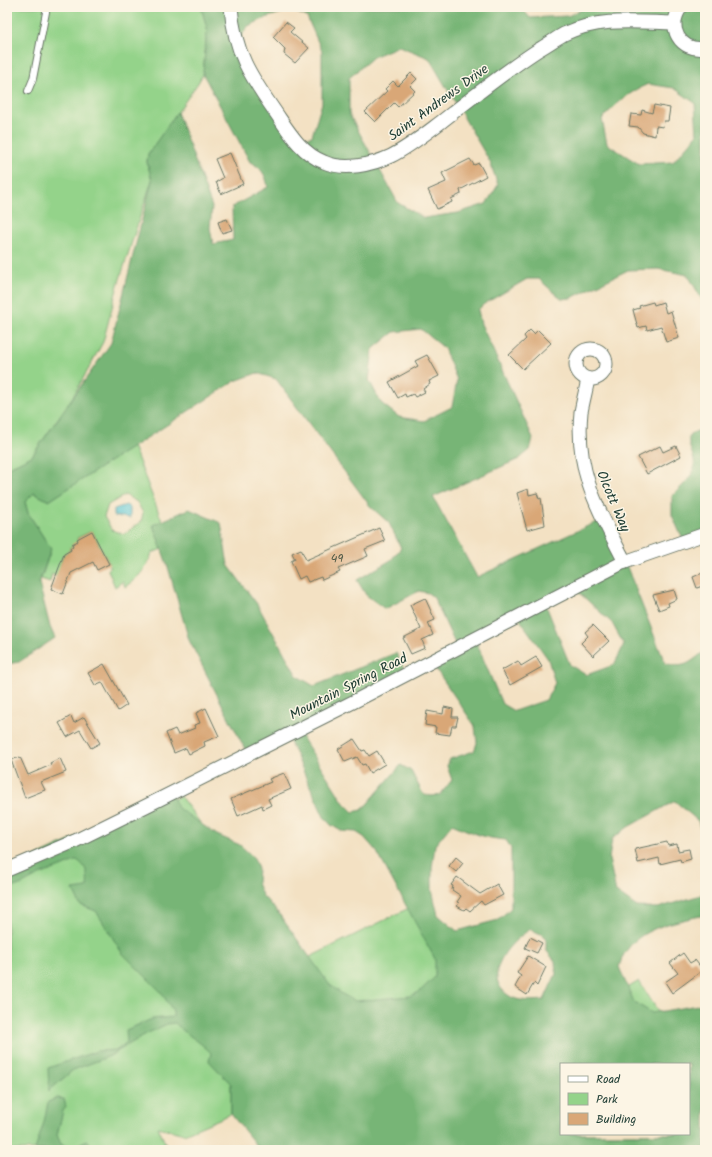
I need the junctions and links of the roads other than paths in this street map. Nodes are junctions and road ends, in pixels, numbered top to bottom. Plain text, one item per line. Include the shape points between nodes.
1 (47, 7) edge
2 (231, 7) edge
3 (681, 7) edge
4 (674, 23) junction
5 (705, 48) edge
6 (28, 91) dead end
7 (588, 379) dead end
8 (705, 534) edge
9 (625, 562) junction
10 (7, 870) edge

1 - 6 lane via 33,79
2 - 4 street, Saint Andrews Drive via 232,28 242,61 265,98 296,142 311,155 339,166 375,163 408,146 513,66 563,35 587,25 613,21
3 - 4 street
4 - 5 street via 675,33 680,41 688,47
7 - 9 street, Olcott Way via 582,412 581,452 586,477 597,508
8 - 9 street, Mountain Spring Road
9 - 10 street, Mountain Spring Road via 138,810

